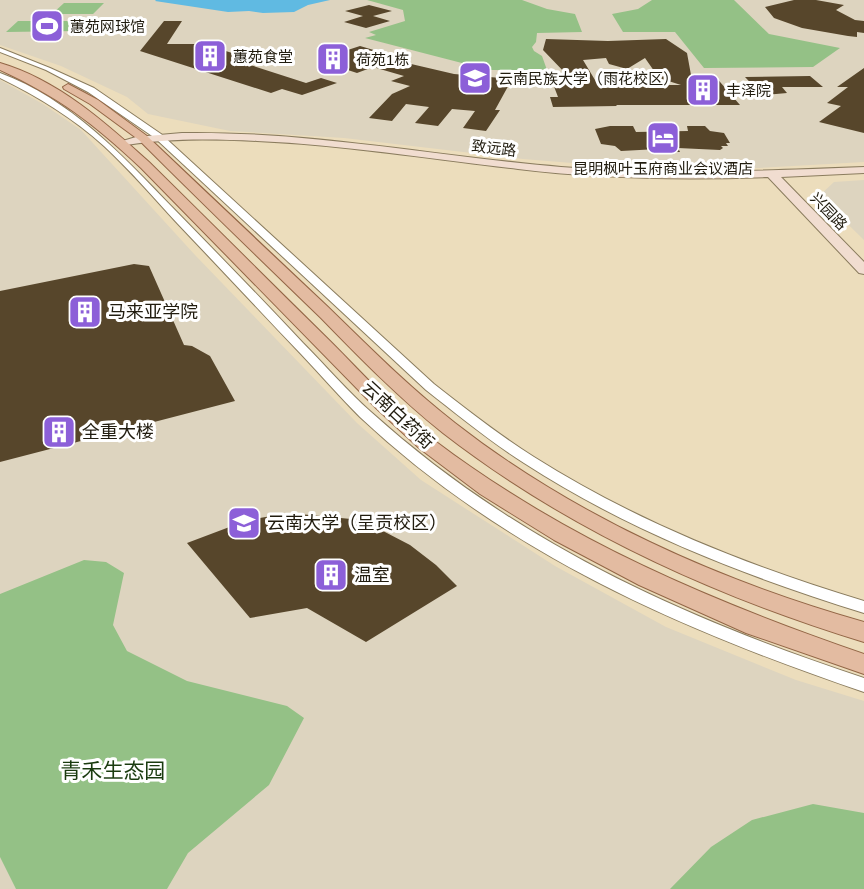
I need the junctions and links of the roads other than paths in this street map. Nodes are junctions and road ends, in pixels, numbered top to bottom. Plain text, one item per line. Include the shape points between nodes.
1 (0, 50) edge
2 (0, 57) edge
3 (0, 66) edge
4 (4, 77) edge
5 (36, 83) junction
6 (61, 96) junction
7 (64, 111) junction
8 (106, 129) junction
9 (140, 138) junction
10 (167, 160) junction
11 (145, 165) junction
12 (864, 172) edge
13 (778, 176) junction
14 (864, 255) edge
15 (864, 270) edge
16 (864, 607) edge
17 (864, 632) edge
18 (864, 664) edge
19 (864, 685) edge

1 - 9 street via 91,90
2 - 9 main road, 云南白药街 via 80,93
3 - 5 main road, 云南白药街
4 - 5 main road
4 - 7 street
5 - 6 main road, 云南白药街
6 - 7 main road
6 - 8 main road, 云南白药街
7 - 19 street via 108,145 364,413 453,490 516,533 598,579 683,619 803,666
8 - 9 main road, 云南白药街
8 - 9 main road via 118,129
9 - 10 main road, 云南白药街
9 - 11 main road, 云南白药街
9 - 13 main road, 致远路 via 302,144 608,177
9 - 16 street via 470,421 522,456 582,493 656,530 750,569
10 - 11 main road
10 - 17 main road, 云南白药街 via 406,392 446,428 494,462 610,532 685,567
11 - 18 main road, 云南白药街 via 383,404 426,444 487,489 562,535 647,579 755,626
12 - 13 main road, 致远路
13 - 14 main road, 兴园路
13 - 15 main road, 兴园路

